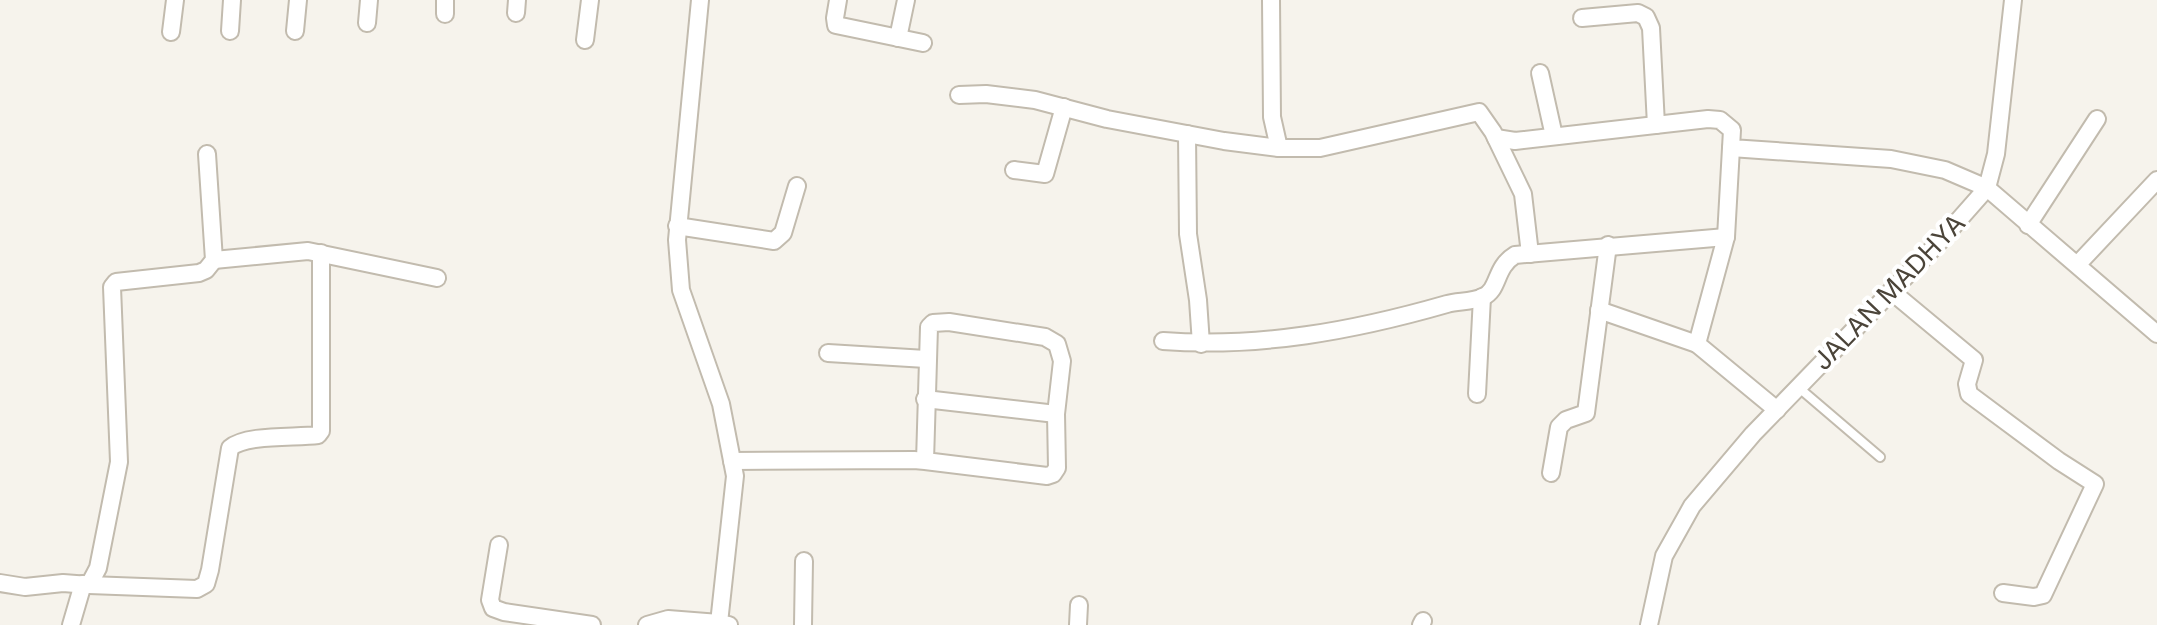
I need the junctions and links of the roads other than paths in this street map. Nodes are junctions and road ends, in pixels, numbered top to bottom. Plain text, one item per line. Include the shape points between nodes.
1 (175, 0) edge
2 (232, 0) edge
3 (298, 0) edge
4 (369, 0) edge
5 (590, 0) edge
6 (700, 0) edge
7 (838, 0) edge
8 (906, 0) edge
9 (1271, 0) edge
10 (2013, 0) edge
11 (1582, 18) dead end
12 (367, 23) dead end
13 (230, 31) dead end
14 (295, 31) dead end
15 (171, 32) dead end
16 (898, 38) junction
17 (585, 40) dead end
18 (923, 43) dead end
19 (1540, 73) dead end
20 (959, 95) dead end
21 (1064, 107) junction
22 (2097, 119) dead end
23 (1656, 125) junction
24 (1187, 134) junction
25 (1554, 136) junction
26 (1496, 138) junction
27 (1279, 148) junction
28 (1731, 148) junction
29 (207, 154) dead end
30 (1014, 170) dead end
31 (2157, 180) edge
32 (797, 186) dead end
33 (1987, 188) junction
34 (2028, 225) junction
35 (677, 226) junction
36 (1726, 237) junction
37 (1608, 245) junction
38 (321, 253) junction
39 (1530, 254) junction
40 (214, 260) junction
41 (2078, 264) junction
42 (437, 278) dead end
43 (1891, 291) junction
44 (1482, 297) junction
45 (1599, 310) junction
46 (2157, 334) edge
47 (1163, 341) dead end
48 (1201, 344) junction
49 (1697, 344) junction
50 (828, 353) dead end
51 (926, 359) junction
52 (1798, 387) junction
53 (1477, 394) dead end
54 (925, 399) junction
55 (1777, 410) junction
56 (1056, 414) junction
57 (1880, 457) dead end
58 (732, 461) junction
59 (925, 461) junction
60 (1551, 473) dead end
61 (499, 545) dead end
62 (804, 561) dead end
63 (0, 583) edge
64 (86, 584) junction
65 (2003, 593) dead end
66 (1079, 605) dead end
67 (722, 624) edge
68 (71, 625) edge
69 (592, 625) edge
70 (647, 625) edge
71 (803, 625) edge
72 (1078, 625) edge
73 (1649, 625) edge

1 - 15 street
2 - 13 street
3 - 14 street
4 - 12 street
5 - 17 street
6 - 35 street
7 - 16 street via 836,25
8 - 16 street
9 - 27 street via 1272,117
10 - 33 street, JALAN MADHYA via 1996,154
11 - 23 street via 1638,13 1646,17
16 - 18 street
19 - 25 street
20 - 21 street via 986,94
21 - 24 street
21 - 30 street via 1045,174
22 - 34 street
23 - 25 street
23 - 28 street via 1720,120 1732,130
24 - 27 street
24 - 48 street via 1188,234
25 - 26 street
26 - 27 street via 1474,112 1320,148
26 - 39 street via 1523,194
28 - 33 street via 1891,159 1945,170
28 - 36 street
29 - 40 street
31 - 41 street
32 - 35 street via 783,233 774,241
33 - 34 street
33 - 43 street, JALAN MADHYA
34 - 41 street
35 - 58 street via 681,290 721,404
36 - 37 street
36 - 49 street
37 - 39 street
37 - 45 street
38 - 40 street
38 - 42 street
38 - 64 street via 321,431 307,437 243,441 230,448 206,584 197,589
39 - 44 street via 1503,263 1495,284
40 - 64 street via 199,273 116,282 112,287 119,462 98,568
41 - 46 street
43 - 52 street, JALAN MADHYA
43 - 65 street via 1974,360 1969,394 2095,484 2043,595
44 - 48 street via 1317,334
44 - 53 street
45 - 49 street
45 - 60 street via 1586,413 1559,427
47 - 48 street
49 - 55 street
50 - 51 street
51 - 54 street
51 - 56 street via 927,331 933,323 1045,337 1057,344 1062,361
52 - 55 street, JALAN MADHYA
52 - 57 lane
54 - 56 street
54 - 59 street
55 - 73 street, JALAN MADHYA via 1692,506 1668,549
56 - 59 street via 1053,474
58 - 59 street
58 - 67 street
61 - 69 street via 493,608
62 - 71 street
63 - 64 street
64 - 68 street
66 - 72 street
67 - 70 street via 668,619

